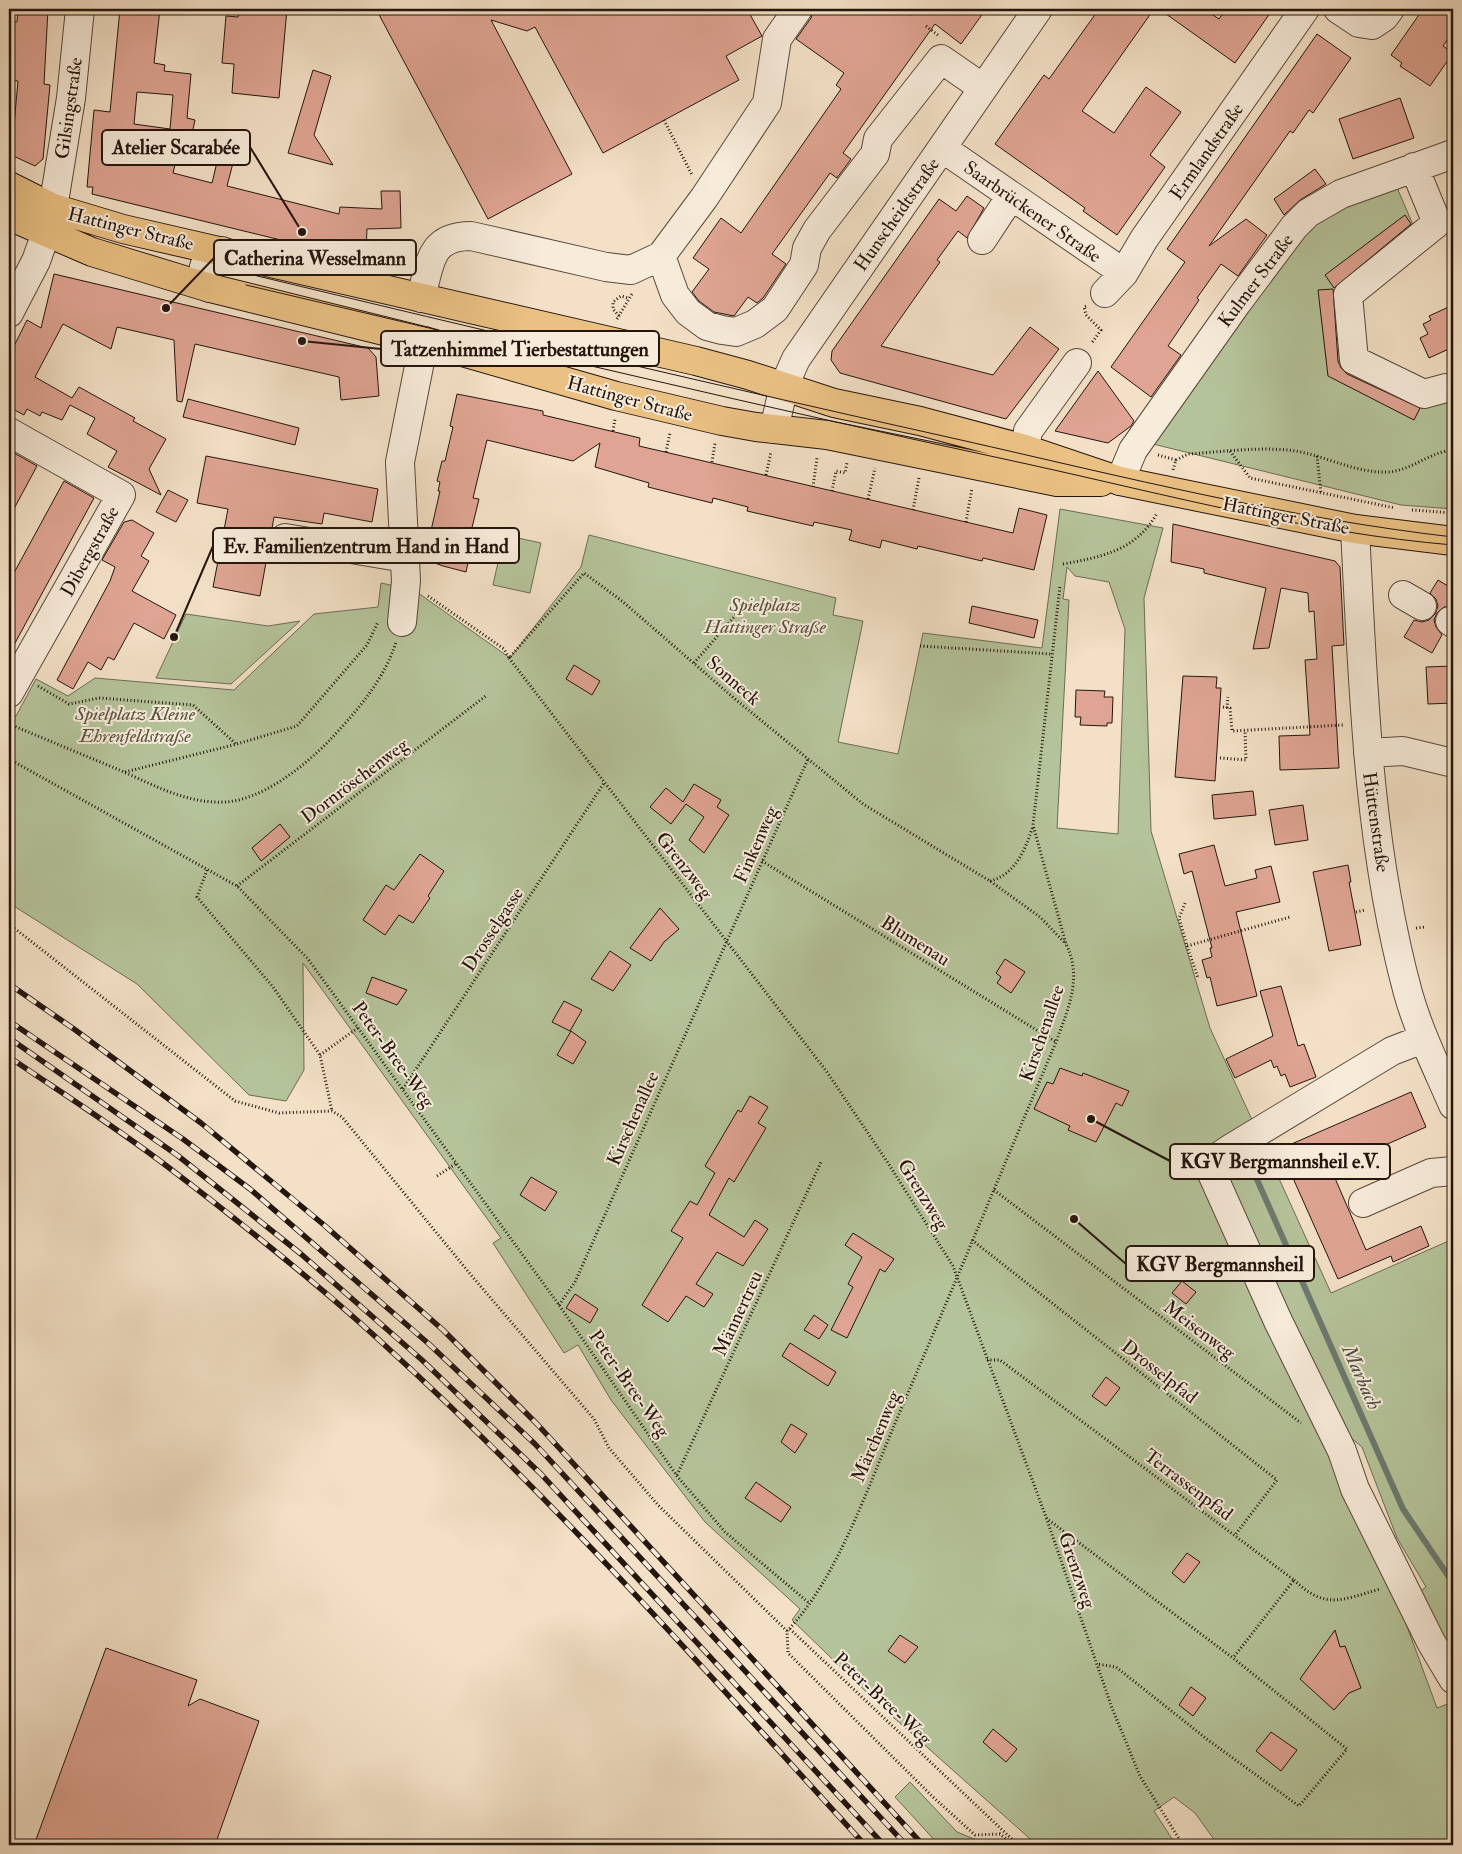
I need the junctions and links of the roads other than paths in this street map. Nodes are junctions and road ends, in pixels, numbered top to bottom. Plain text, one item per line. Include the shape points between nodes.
1 (80, 9) edge
2 (798, 9) edge
3 (1038, 9) edge
4 (1305, 9) edge
5 (1338, 9) edge
6 (1390, 9) edge
7 (983, 88) junction
8 (942, 148) junction
9 (1453, 154) edge
10 (1414, 167) junction
11 (9, 186) edge
12 (1011, 196) junction
13 (9, 216) edge
14 (49, 220) junction
15 (982, 240) dead end
16 (222, 251) junction
17 (661, 256) junction
18 (1124, 273) junction
19 (210, 288) junction
20 (1105, 293) dead end
21 (421, 298) junction
22 (9, 313) edge
23 (424, 341) junction
24 (1077, 363) road end
25 (784, 386) junction
26 (1446, 388) dead end
27 (9, 432) edge
28 (772, 442) junction
29 (1022, 462) junction
30 (1120, 481) junction
31 (1355, 528) junction
32 (285, 538) dead end
33 (1453, 541) edge
34 (406, 569) junction
35 (391, 621) road end
36 (14, 684) edge
37 (1368, 753) junction
38 (1453, 763) edge
39 (1423, 1039) junction
40 (1453, 1105) edge
41 (1453, 1171) edge
42 (1363, 1203) dead end
43 (1453, 1679) edge

1 - 14 street, Gilsingstraße via 71,98
2 - 17 street via 777,39 767,102 704,198
3 - 7 street, Hunscheidtstraße
4 - 18 street, Ermlandstraße via 1144,239
5 - 6 street via 1359,23 1372,25
7 - 8 street, Hunscheidtstraße
7 - 17 street via 941,59 878,140 875,154 817,230 807,248 804,265 775,309 755,324 736,332 706,326 674,295
8 - 12 street, Saarbrückener Straße
8 - 25 street, Hunscheidtstraße via 796,359
9 - 10 street, Kulmer Straße
10 - 26 street via 1437,223 1348,294 1354,360 1424,394
10 - 30 street, Kulmer Straße via 1341,194 1308,213 1294,226 1133,450
11 - 14 main road, Hattinger Straße
12 - 15 street
12 - 18 street, Saarbrückener Straße
13 - 14 main road, Hattinger Straße
14 - 16 main road, Hattinger Straße via 123,229
14 - 19 main road, Hattinger Straße via 92,252
14 - 22 street, Gilsingstraße via 36,261
16 - 19 street via 205,263 204,277
16 - 21 main road, Hattinger Straße
17 - 21 street via 631,270 471,236 456,236 436,248
18 - 20 street, Ermlandstraße
19 - 23 main road, Hattinger Straße
21 - 25 main road, Hattinger Straße via 696,361
23 - 28 main road, Hattinger Straße via 616,396 722,421
23 - 34 street via 400,462
24 - 29 street via 1028,431
25 - 28 street, Hunscheidtstraße
25 - 29 main road, Hattinger Straße via 834,402 920,421
27 - 36 street, Dibergstraße via 121,495
28 - 29 main road, Hattinger Straße via 828,435
29 - 30 main road, Hattinger Straße
30 - 31 main road, Hattinger Straße
31 - 33 main road, Hattinger Straße
31 - 37 street, Hüttenstraße
32 - 34 street
34 - 35 street
37 - 38 street via 1402,751
37 - 39 street, Hüttenstraße via 1388,897 1408,994
39 - 40 street, Hüttenstraße
39 - 43 street via 1375,1061 1233,1147 1209,1168 1278,1321 1342,1451 1355,1489 1431,1642
41 - 42 street via 1431,1173

